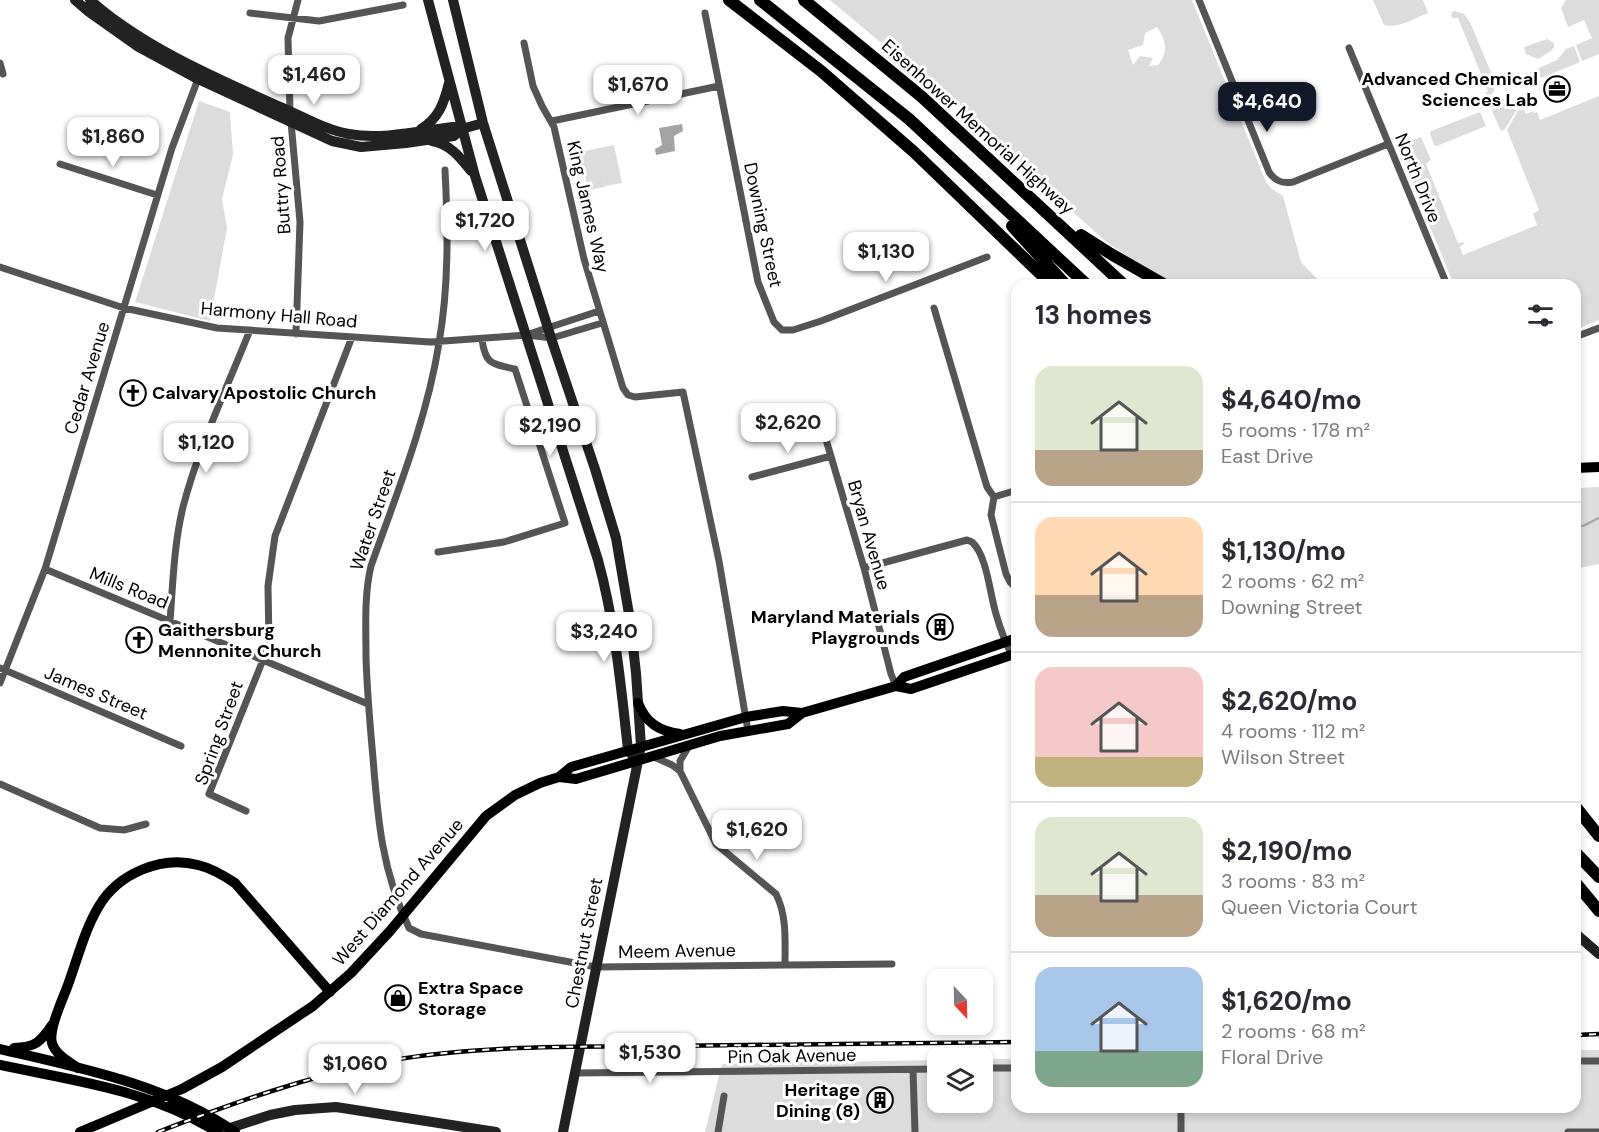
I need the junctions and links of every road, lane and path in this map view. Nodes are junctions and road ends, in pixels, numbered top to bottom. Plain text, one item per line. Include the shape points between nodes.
1 (75, 0) edge
2 (90, 0) edge
3 (298, 0) edge
4 (428, 0) edge
5 (453, 0) edge
6 (729, 0) edge
7 (760, 0) edge
8 (804, 0) edge
9 (1199, 0) edge
10 (403, 5) dead end
11 (250, 13) dead end
12 (705, 13) dead end
13 (293, 17) junction
14 (524, 43) dead end
15 (1349, 48) dead end
16 (0, 63) edge
17 (3, 74) dead end
18 (198, 79) junction
19 (449, 83) junction
20 (719, 86) junction
21 (291, 116) junction
22 (552, 121) junction
23 (483, 123) junction
24 (462, 129) junction
25 (418, 131) junction
26 (426, 140) junction
27 (1388, 144) junction
28 (60, 164) dead end
29 (961, 169) junction
30 (445, 170) dead end
31 (475, 176) junction
32 (158, 195) junction
33 (1050, 214) junction
34 (987, 257) dead end
35 (0, 267) edge
36 (1046, 279) edge
37 (1061, 279) edge
38 (1080, 279) edge
39 (1118, 279) edge
40 (1154, 279) edge
41 (1444, 279) edge
42 (124, 308) junction
43 (934, 308) dead end
44 (598, 311) junction
45 (602, 323) junction
46 (549, 327) junction
47 (1599, 328) edge
48 (250, 330) junction
49 (296, 334) junction
50 (527, 335) junction
51 (1581, 336) edge
52 (352, 337) junction
53 (552, 338) junction
54 (482, 339) junction
55 (440, 342) junction
56 (822, 426) dead end
57 (831, 456) junction
58 (1599, 467) edge
59 (1581, 468) edge
60 (752, 477) dead end
61 (1011, 492) edge
62 (994, 497) junction
63 (438, 552) dead end
64 (864, 568) junction
65 (45, 569) junction
66 (1011, 582) edge
67 (170, 621) junction
68 (1011, 640) edge
69 (1005, 643) junction
70 (1011, 650) edge
71 (1011, 655) edge
72 (263, 659) junction
73 (3, 669) edge
74 (0, 683) edge
75 (896, 686) junction
76 (638, 703) junction
77 (368, 705) junction
78 (802, 713) junction
79 (746, 717) junction
80 (748, 731) junction
81 (684, 734) junction
82 (181, 746) dead end
83 (641, 746) junction
84 (690, 746) junction
85 (628, 750) junction
86 (654, 757) junction
87 (638, 761) junction
88 (680, 771) junction
89 (559, 777) junction
90 (0, 784) edge
91 (246, 811) dead end
92 (1581, 814) edge
93 (146, 824) dead end
94 (1599, 836) edge
95 (1581, 858) edge
96 (1599, 877) edge
97 (1581, 889) edge
98 (1599, 911) edge
99 (403, 916) junction
100 (1581, 938) edge
101 (1599, 954) edge
102 (784, 964) junction
103 (892, 964) dead end
104 (596, 967) junction
105 (330, 992) junction
106 (55, 1021) junction
107 (1, 1049) edge
108 (1581, 1061) edge
109 (1599, 1061) edge
110 (0, 1065) edge
111 (78, 1068) junction
112 (993, 1068) edge
113 (1011, 1068) edge
114 (927, 1069) edge
115 (914, 1070) junction
116 (574, 1072) junction
117 (724, 1096) dead end
118 (1181, 1113) edge
119 (80, 1132) edge
120 (217, 1132) edge
121 (235, 1132) edge
122 (496, 1132) edge
123 (563, 1132) edge
124 (718, 1132) edge
125 (915, 1132) edge
126 (1181, 1132) edge
127 (1568, 1132) edge
128 (1599, 1132) edge

1 - 18 main road via 137,46
2 - 21 main road via 164,50
3 - 13 street, Buttry Road
4 - 19 main road
5 - 23 main road, Chestnut Street
6 - 36 highway via 821,71 914,152
7 - 29 highway via 909,119
8 - 33 highway, Eisenhower Memorial Highway via 922,97
9 - 27 street via 1274,178 1293,182
10 - 13 street via 319,21
11 - 13 street
12 - 20 street, Downing Street
13 - 21 street, Buttry Road via 288,38
14 - 22 street, King James Way via 536,92
15 - 27 street, North Drive
16 - 17 street
18 - 21 main road
18 - 32 street, Cedar Avenue
19 - 24 main road
19 - 25 main road via 442,108
20 - 22 street
20 - 34 street, Downing Street via 758,282 774,322 782,330 821,321
21 - 25 main road via 361,136
21 - 26 main road via 332,141 347,145
21 - 49 street, Buttry Road via 300,222
22 - 44 street, King James Way
23 - 24 main road
23 - 46 main road, Chestnut Street
24 - 25 main road
24 - 26 main road via 454,136
24 - 31 main road
26 - 31 main road via 440,142 456,152
27 - 41 street, North Drive
28 - 32 street
29 - 37 highway
29 - 38 highway
30 - 55 street, Water Street via 447,277
31 - 50 main road
32 - 42 street, Cedar Avenue
33 - 39 highway, Eisenhower Memorial Highway
33 - 40 highway
35 - 42 street, Harmony Hall Road
42 - 48 street, Harmony Hall Road via 217,328
42 - 65 street, Cedar Avenue
43 - 62 street via 987,487
44 - 45 street, King James Way
44 - 46 street
45 - 53 street
45 - 79 street, King James Way via 628,395 683,392 720,561
46 - 50 street
46 - 53 main road, Chestnut Street
47 - 51 street
48 - 49 street, Harmony Hall Road
48 - 67 street via 183,507 175,549
49 - 52 street, Harmony Hall Road
50 - 53 street
50 - 54 street, Harmony Hall Road
50 - 85 main road via 606,591
52 - 55 street, Harmony Hall Road
52 - 72 street, Spring Street via 275,536 268,586 269,645
53 - 76 main road, Chestnut Street via 616,538 630,620
54 - 55 street, Harmony Hall Road
54 - 63 street via 487,360 514,369 565,523 504,542
55 - 77 street, Water Street via 417,432 368,581
56 - 57 street, Bryan Avenue
57 - 60 street
57 - 64 street, Bryan Avenue
58 - 59 main road
61 - 62 street
62 - 66 street via 991,515
64 - 69 street via 968,540 981,554
64 - 75 street, Bryan Avenue
65 - 67 street, Mills Road
65 - 73 street, Cedar Avenue
67 - 72 street, Mills Road
68 - 69 main road, West Diamond Avenue
69 - 70 street
69 - 75 main road, West Diamond Avenue via 904,678
71 - 75 main road, West Diamond Avenue via 911,689
72 - 77 street, Mills Road
72 - 91 street, Spring Street via 209,794
73 - 74 street, Cedar Avenue
73 - 82 street, James Street
75 - 78 main road, West Diamond Avenue
76 - 81 main road via 655,727
76 - 83 main road, Chestnut Street
77 - 99 street, Water Street via 378,829
78 - 79 main road, West Diamond Avenue via 783,711
78 - 80 main road, West Diamond Avenue via 789,724
79 - 80 street, King James Way
79 - 81 main road, West Diamond Avenue
80 - 84 main road, West Diamond Avenue
81 - 83 main road, West Diamond Avenue
83 - 85 main road, West Diamond Avenue
83 - 87 main road, Chestnut Street
84 - 86 main road, West Diamond Avenue
84 - 88 street via 680,761
85 - 87 main road
85 - 89 main road, West Diamond Avenue via 571,767
86 - 87 main road, West Diamond Avenue
86 - 88 street
87 - 89 main road, West Diamond Avenue via 576,779
87 - 104 main road, Chestnut Street
88 - 102 street via 716,844 777,894 785,927
89 - 99 main road, West Diamond Avenue via 522,791 486,816
90 - 93 street via 100,828 124,830
92 - 94 highway
95 - 96 highway
97 - 98 highway
99 - 104 street, Meem Avenue via 409,928 421,934
99 - 105 main road, West Diamond Avenue
100 - 101 main road
102 - 103 street, Meem Avenue
102 - 104 street, Meem Avenue
104 - 116 main road, Chestnut Street
105 - 106 main road via 235,883 198,864 166,863 129,876 100,904
105 - 119 main road, West Diamond Avenue via 222,1067 182,1089
106 - 107 main road via 34,1046
106 - 111 main road via 52,1045
107 - 111 main road
108 - 109 street
110 - 120 main road via 154,1101
111 - 121 main road via 163,1092
112 - 113 street
114 - 115 street, Pin Oak Avenue
115 - 116 street, Pin Oak Avenue
115 - 125 street
116 - 123 main road, Chestnut Street
117 - 124 street
118 - 126 street
120 - 122 main road via 270,1115 336,1107
127 - 128 street

